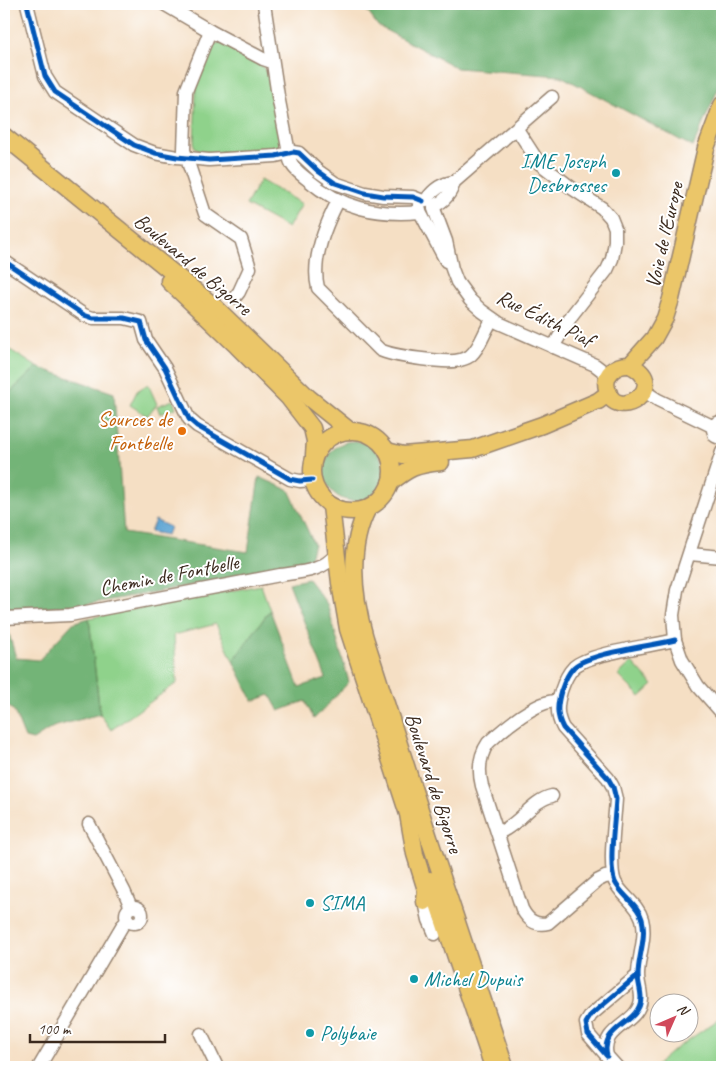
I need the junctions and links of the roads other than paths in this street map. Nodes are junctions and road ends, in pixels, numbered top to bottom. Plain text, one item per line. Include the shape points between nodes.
1 (26, 4) edge
2 (164, 4) edge
3 (264, 4) edge
4 (210, 31) junction
5 (272, 62) junction
6 (552, 97) dead end
7 (722, 105) edge
8 (517, 129) junction
9 (722, 132) edge
10 (4, 136) edge
11 (4, 144) edge
12 (289, 153) junction
13 (187, 158) junction
14 (338, 201) junction
15 (426, 207) junction
16 (4, 261) edge
17 (235, 297) dead end
18 (493, 319) junction
19 (553, 346) junction
20 (630, 365) junction
21 (608, 375) junction
22 (644, 383) junction
23 (608, 394) junction
24 (718, 424) edge
25 (542, 425) junction
26 (350, 431) junction
27 (722, 439) edge
28 (387, 451) junction
29 (722, 452) edge
30 (314, 456) junction
31 (312, 480) junction
32 (390, 484) junction
33 (331, 506) junction
34 (368, 508) junction
35 (336, 554) junction
36 (690, 554) junction
37 (722, 557) edge
38 (310, 571) junction
39 (340, 583) junction
40 (4, 618) edge
41 (675, 640) junction
42 (558, 701) junction
43 (722, 713) edge
44 (552, 796) dead end
45 (408, 814) junction
46 (89, 824) dead end
47 (498, 833) junction
48 (613, 876) junction
49 (425, 902) joint
50 (435, 934) joint
51 (638, 974) junction
52 (201, 1034) dead end
53 (607, 1056) junction
54 (39, 1067) edge
55 (217, 1067) edge
56 (489, 1067) edge
57 (493, 1067) edge
58 (505, 1067) edge
59 (617, 1067) edge

1 - 13 street via 45,76 55,92 134,145 155,153
2 - 4 street
3 - 5 street
4 - 5 street
4 - 13 street via 186,91 184,150
5 - 12 street
6 - 8 street
7 - 20 main road, Voie de l'Europe via 706,148 665,318 654,338
8 - 15 street via 454,182 444,201
8 - 19 street via 539,163 602,208 615,228 612,259 607,270
9 - 22 main road, Voie de l'Europe via 678,301 661,342 654,350
10 - 26 main road, Boulevard de Bigorre via 215,307 319,407
11 - 30 main road, Boulevard de Bigorre via 166,278 288,397 312,428
12 - 13 street via 259,158
12 - 14 street via 294,169
12 - 15 street via 299,153 335,183 383,196 413,196
13 - 17 street via 205,214 241,239 250,268
14 - 15 street via 363,210 401,214
14 - 18 street via 328,221 319,256 315,275 318,288 380,350 392,355 461,360 468,358 477,348
15 - 18 street, Rue Édith Piaf via 444,258 463,292
16 - 31 street via 84,315 141,322 146,340 165,368 189,419 290,479
18 - 19 street, Rue Édith Piaf
19 - 21 street, Rue Édith Piaf via 595,365
20 - 21 main road, Voie de l'Europe via 620,365
20 - 22 main road via 638,369
21 - 23 main road
22 - 23 main road via 640,398 634,402 620,403
22 - 24 street via 658,400
23 - 25 main road
24 - 27 street via 715,436
25 - 28 main road via 473,449 403,455
25 - 32 main road via 514,443 484,456 412,467
26 - 28 main road via 371,436
26 - 30 main road via 328,438
28 - 32 main road via 392,467
29 - 36 street
30 - 31 main road
31 - 33 main road via 319,495
32 - 34 main road via 378,502
33 - 34 main road via 349,512
33 - 35 main road
34 - 58 main road, Boulevard de Bigorre via 361,523 354,566 359,618
35 - 38 street, Chemin de Fontbelle via 327,564
35 - 39 main road
36 - 37 street
36 - 41 street via 675,601
38 - 39 street
38 - 40 street, Chemin de Fontbelle via 70,615
39 - 45 main road via 355,654
41 - 42 street via 587,660 573,668
41 - 43 street via 689,673
42 - 47 street via 545,702 531,711 494,737 484,749 480,777
42 - 48 street via 558,719 563,728 608,778 616,793
44 - 47 street via 544,798 509,828
45 - 49 main road via 426,890
45 - 57 main road, Boulevard de Bigorre
46 - 54 street via 131,907 126,913 128,920
47 - 48 street via 522,909 526,917 536,924 548,923 597,881
48 - 51 street via 643,924
49 - 50 street
50 - 56 main road via 447,951
51 - 53 street via 639,1007 606,1041
51 - 53 street via 586,1023 588,1034
52 - 55 street
53 - 59 street

